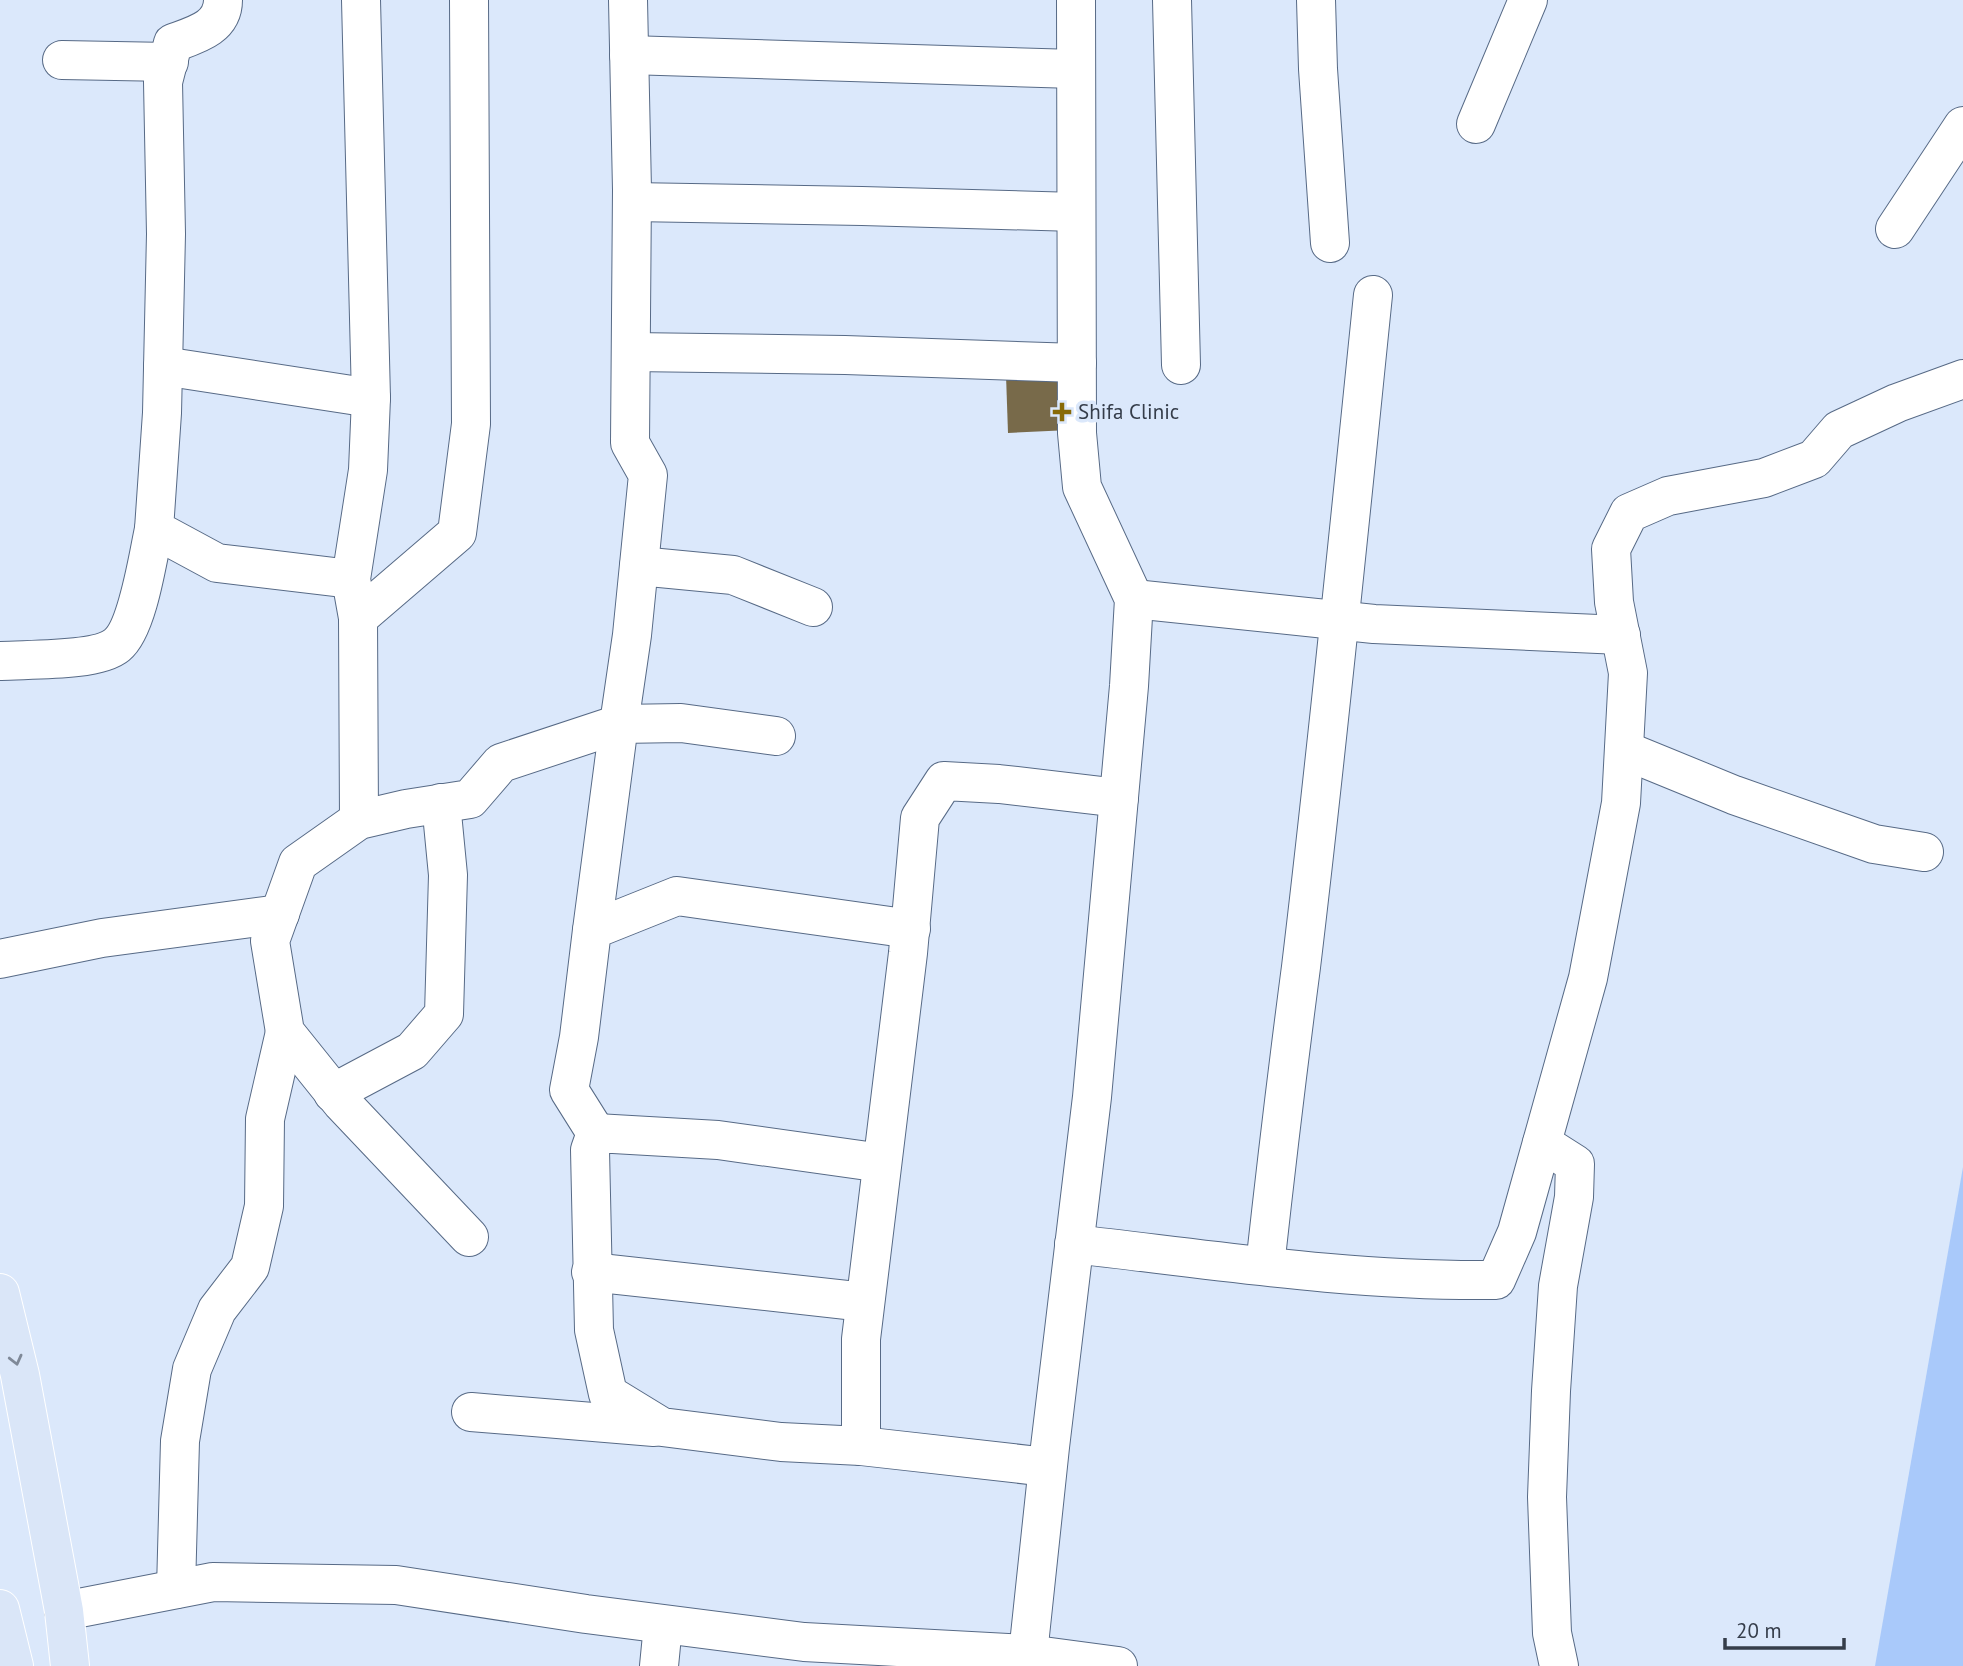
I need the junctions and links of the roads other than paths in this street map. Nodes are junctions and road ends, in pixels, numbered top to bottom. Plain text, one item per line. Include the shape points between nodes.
1 (223, 0) edge
2 (361, 0) edge
3 (470, 0) edge
4 (628, 0) edge
5 (1076, 0) edge
6 (1172, 0) edge
7 (1316, 0) edge
8 (1528, 0) edge
9 (629, 55) junction
10 (62, 60) dead end
11 (169, 62) junction
12 (1075, 69) junction
13 (1476, 124) dead end
14 (1963, 126) edge
15 (632, 202) junction
16 (1076, 212) junction
17 (1895, 229) dead end
18 (1330, 243) dead end
19 (1373, 295) dead end
20 (631, 352) junction
21 (1077, 363) junction
22 (1181, 365) dead end
23 (163, 366) junction
24 (1963, 379) edge
25 (371, 398) junction
26 (154, 528) junction
27 (639, 566) junction
28 (351, 579) junction
29 (1134, 599) junction
30 (813, 607) dead end
31 (358, 618) junction
32 (1340, 620) junction
33 (1621, 635) junction
34 (0, 661) edge
35 (619, 724) junction
36 (776, 736) dead end
37 (1624, 750) junction
38 (1119, 798) junction
39 (441, 803) junction
40 (359, 820) junction
41 (1924, 852) dead end
42 (280, 914) junction
43 (911, 929) junction
44 (592, 930) junction
45 (0, 959) edge
46 (285, 1032) junction
47 (333, 1093) junction
48 (596, 1133) junction
49 (1542, 1143) junction
50 (882, 1163) junction
51 (469, 1237) dead end
52 (1074, 1244) junction
53 (1265, 1266) junction
54 (591, 1272) junction
55 (0, 1293) edge
56 (865, 1302) junction
57 (471, 1412) dead end
58 (662, 1427) junction
59 (861, 1446) junction
60 (1047, 1467) junction
61 (176, 1589) junction
62 (0, 1609) edge
63 (64, 1611) junction
64 (663, 1625) junction
65 (1028, 1654) junction
66 (14, 1666) edge
67 (70, 1666) edge
68 (659, 1666) edge
69 (1118, 1666) edge
70 (1559, 1666) edge

1 - 11 street via 212,26 173,43
2 - 25 street
3 - 31 street via 471,424 457,533
4 - 9 street
5 - 12 street
6 - 22 street
7 - 18 street
8 - 13 street
9 - 12 street
9 - 15 street
10 - 11 street
11 - 23 street via 163,82
12 - 16 street
14 - 17 street
15 - 16 street
15 - 20 street
16 - 21 street
19 - 32 street
20 - 21 street
20 - 27 street via 630,443 648,475
21 - 29 street via 1082,487
23 - 25 street
23 - 26 street
24 - 33 street via 1839,430 1814,459 1764,478 1668,496 1629,513 1611,549
25 - 28 street via 368,470
26 - 28 street via 218,563
26 - 34 street via 133,621 117,645 90,657
27 - 30 street via 733,575
27 - 35 street
28 - 31 street
29 - 32 street
29 - 38 street
31 - 40 street
32 - 33 street
32 - 53 street
33 - 37 street via 1628,674
35 - 36 street via 681,723
35 - 39 street via 501,763 470,799
35 - 44 street
37 - 41 street via 1874,844
37 - 49 street via 1621,803 1588,978
38 - 43 street via 944,781 920,818
38 - 52 street
39 - 40 street
39 - 47 street via 448,875 444,1014 412,1051
40 - 42 street via 298,863
42 - 45 street via 103,938
42 - 46 street via 270,941
43 - 44 street via 677,896
43 - 50 street
44 - 48 street via 569,1090
46 - 47 street
46 - 61 street via 265,1119 264,1206 250,1267 217,1310 192,1369 180,1441
47 - 51 street
48 - 50 street via 718,1140
48 - 54 street via 590,1150
49 - 53 street via 1517,1232 1496,1280 1439,1281
49 - 70 street via 1575,1164 1550,1391 1547,1497 1552,1633
50 - 56 street
52 - 53 street
52 - 60 street
54 - 56 street
54 - 58 street via 594,1330 608,1394
55 -> 63 main road
56 - 59 street
57 - 58 street
58 - 59 street via 781,1442
59 - 60 street
60 - 65 street
61 - 63 street
61 - 64 street via 213,1582 396,1585
62 - 66 main road
63 - 67 main road
64 - 65 street via 804,1643
64 - 68 street
65 - 69 street

